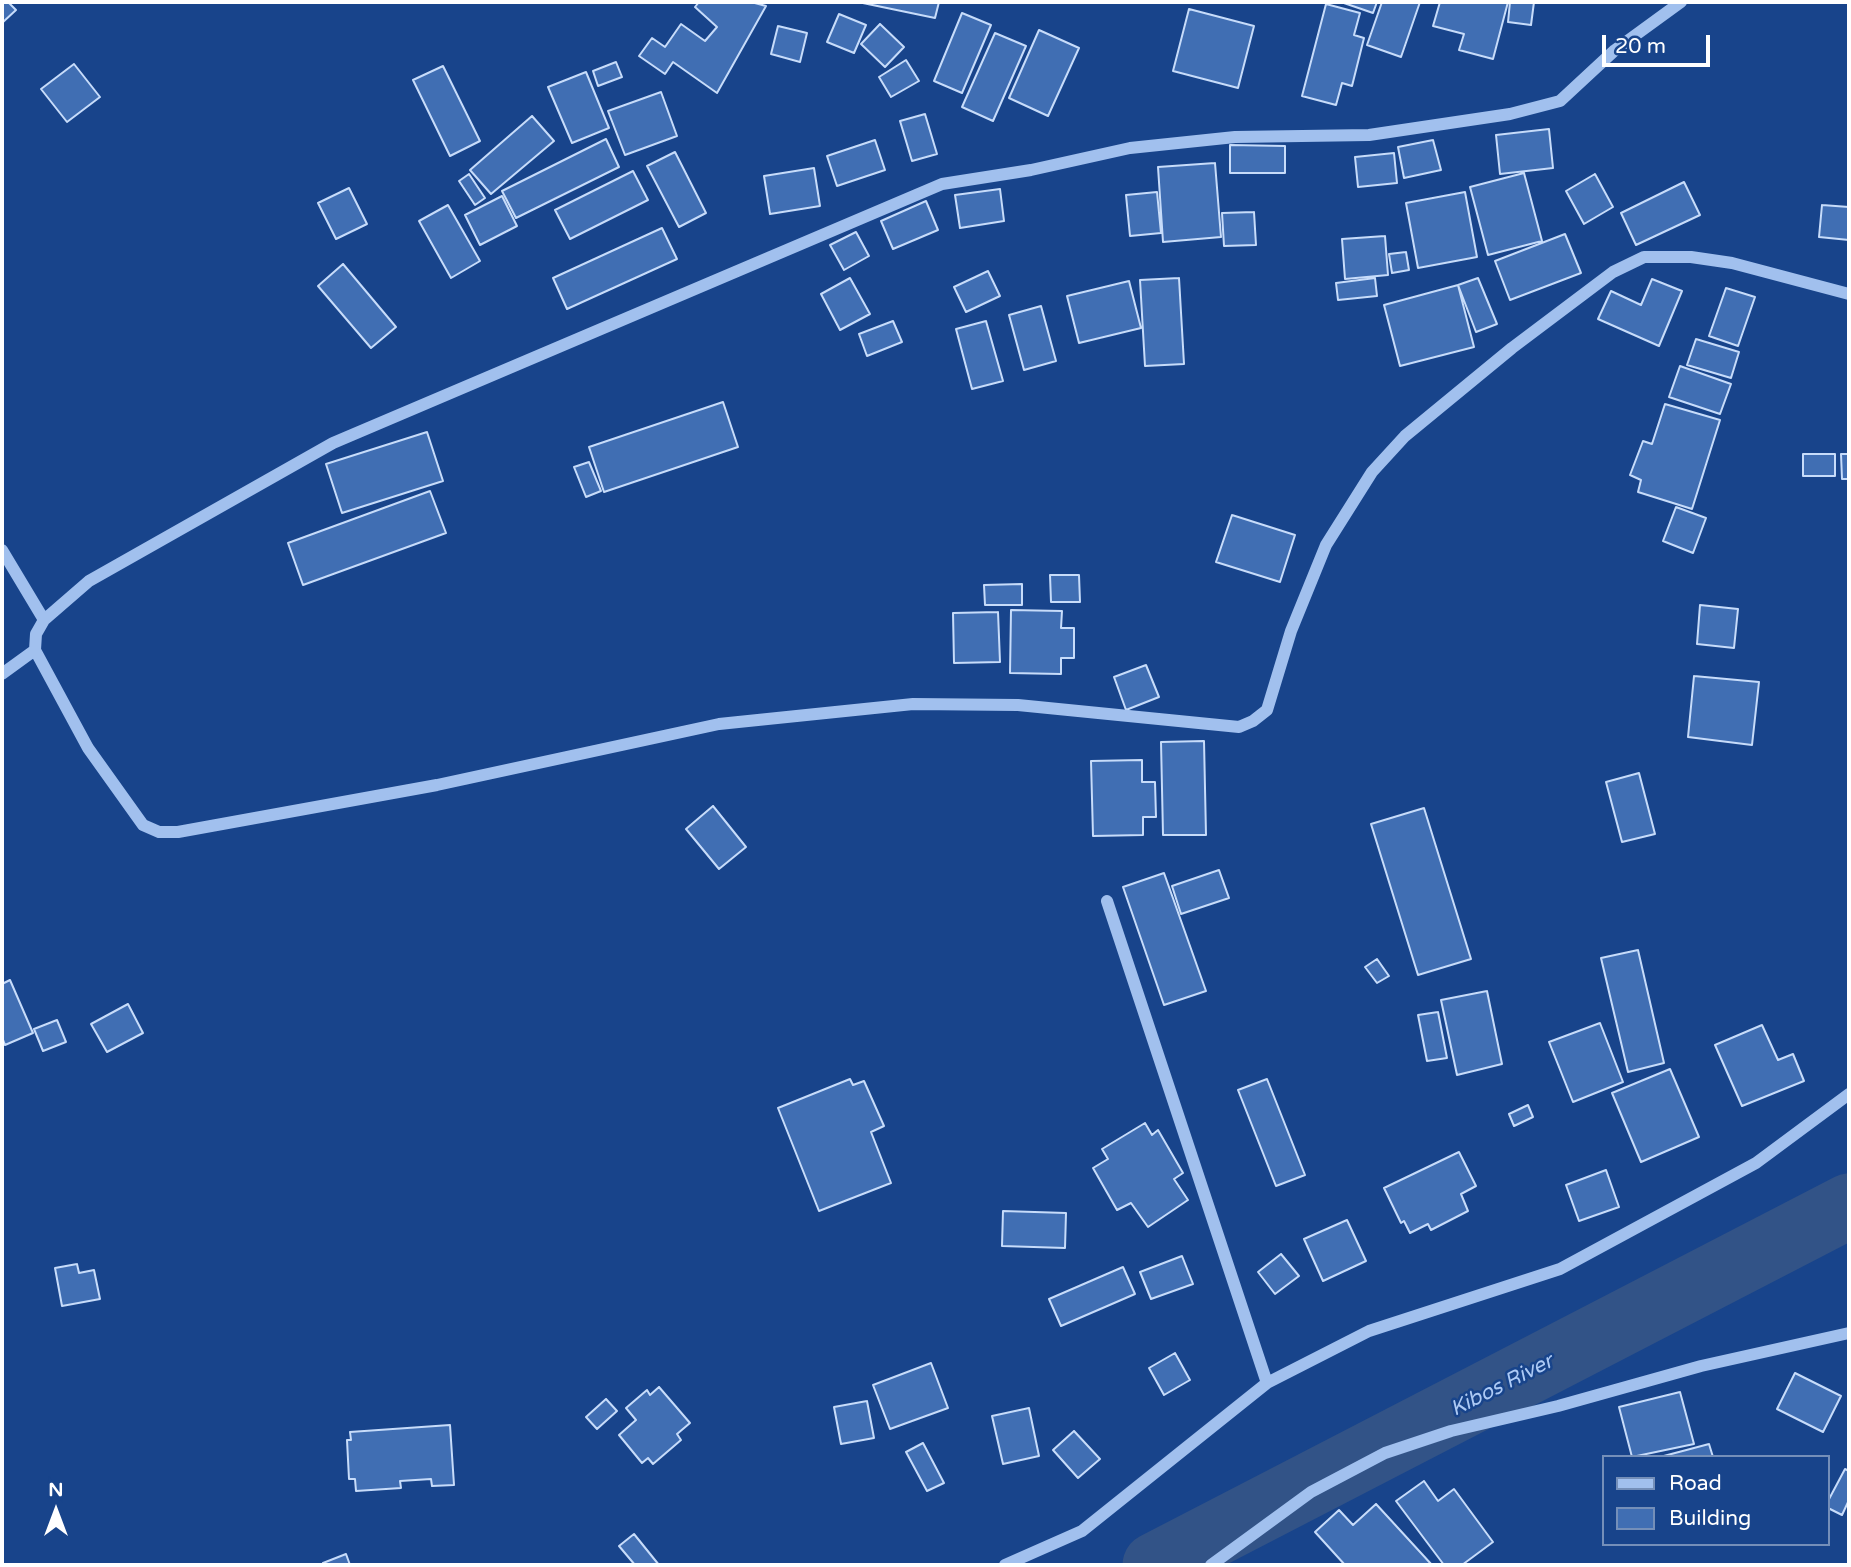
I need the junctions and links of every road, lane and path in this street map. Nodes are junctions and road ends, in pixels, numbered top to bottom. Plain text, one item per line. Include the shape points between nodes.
1 (1681, 2) edge
2 (1849, 294) edge
3 (2, 550) edge
4 (44, 620) junction
5 (34, 650) junction
6 (2, 674) edge
7 (1107, 901) dead end
8 (1849, 1094) edge
9 (1849, 1333) edge
10 (1267, 1382) junction
11 (1005, 1565) edge
12 (1211, 1565) edge

1 - 4 street via 1615,50 1560,101 1510,114 1369,135 1235,137 1130,148 942,184 333,443 89,581
2 - 5 street via 1732,263 1691,257 1644,257 1614,272 1405,436 1372,472 1326,545 1291,631 1267,710 1239,727 1018,705 871,708 719,724 437,785 159,832 143,825 88,748
3 - 4 street
4 - 5 street
5 - 6 street
7 - 10 street
8 - 10 street via 1756,1163 1560,1269 1369,1331
9 - 12 street via 1701,1366 1451,1431 1385,1453 1311,1492
10 - 11 street via 1082,1531

